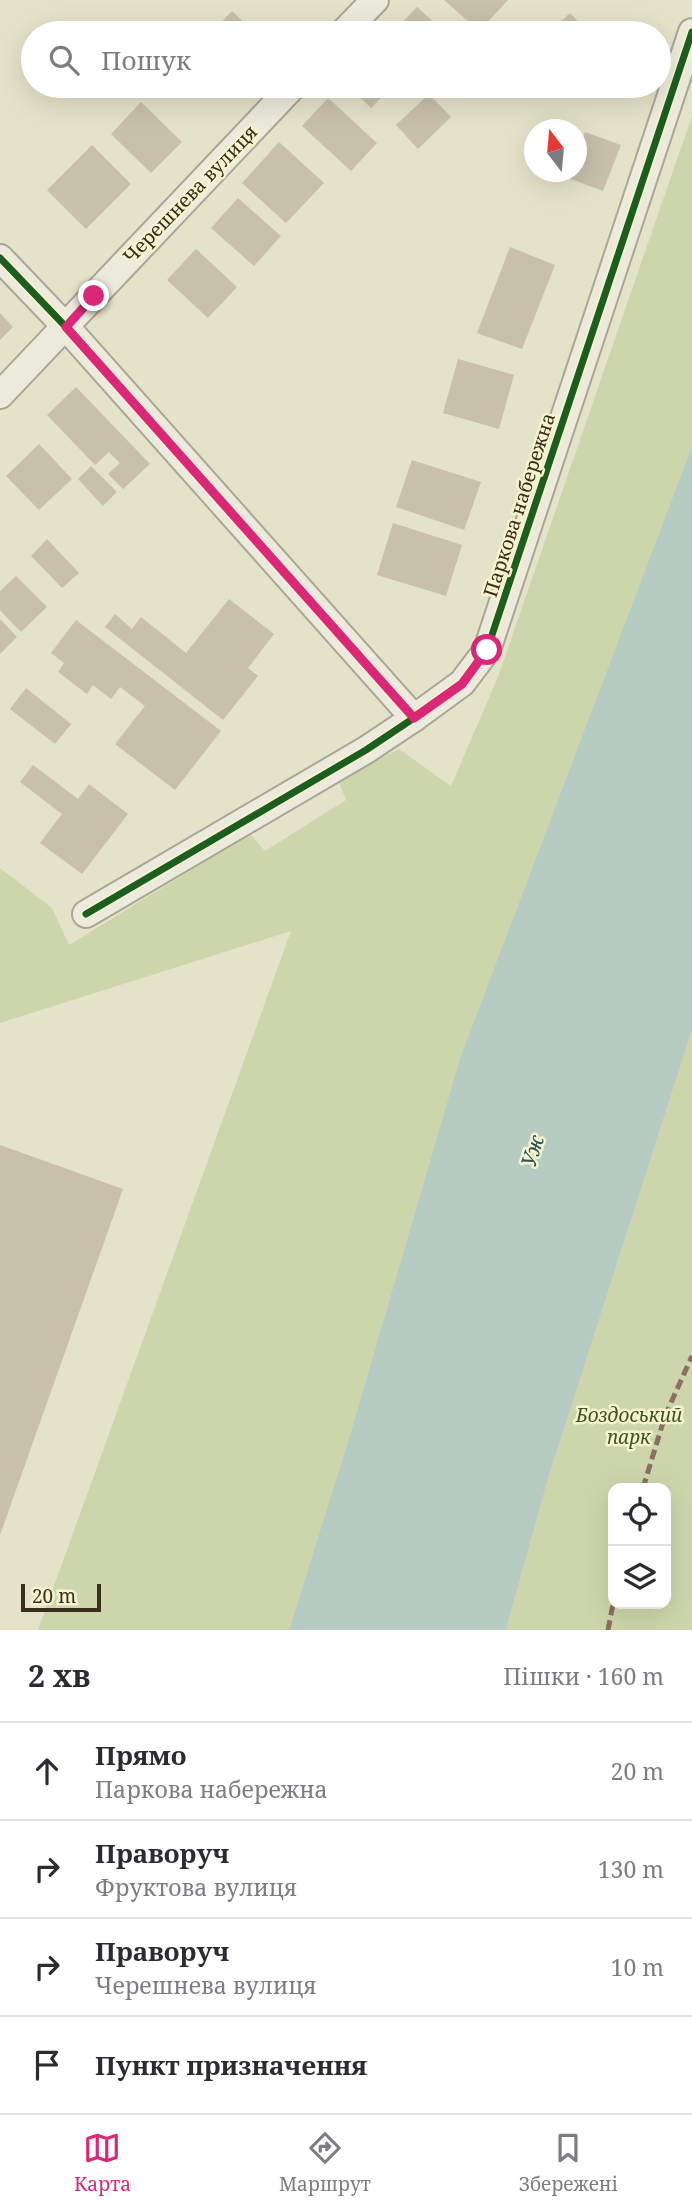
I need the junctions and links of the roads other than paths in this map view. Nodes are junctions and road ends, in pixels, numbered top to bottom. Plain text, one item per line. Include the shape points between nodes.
1 (375, 0) edge
2 (355, 21) edge
3 (692, 32) edge
4 (671, 95) edge
5 (282, 98) edge
6 (670, 98) edge
7 (0, 258) edge
8 (66, 327) junction
9 (0, 395) edge
10 (414, 718) junction
11 (86, 914) dead end

1 - 2 street
3 - 4 street, Паркова набережна
5 - 8 street, Черешнева вулиця
6 - 10 street, Паркова набережна via 487,650 462,684
7 - 8 street
8 - 9 street, Черешнева вулиця
8 - 10 street
10 - 11 street, Паркова набережна

